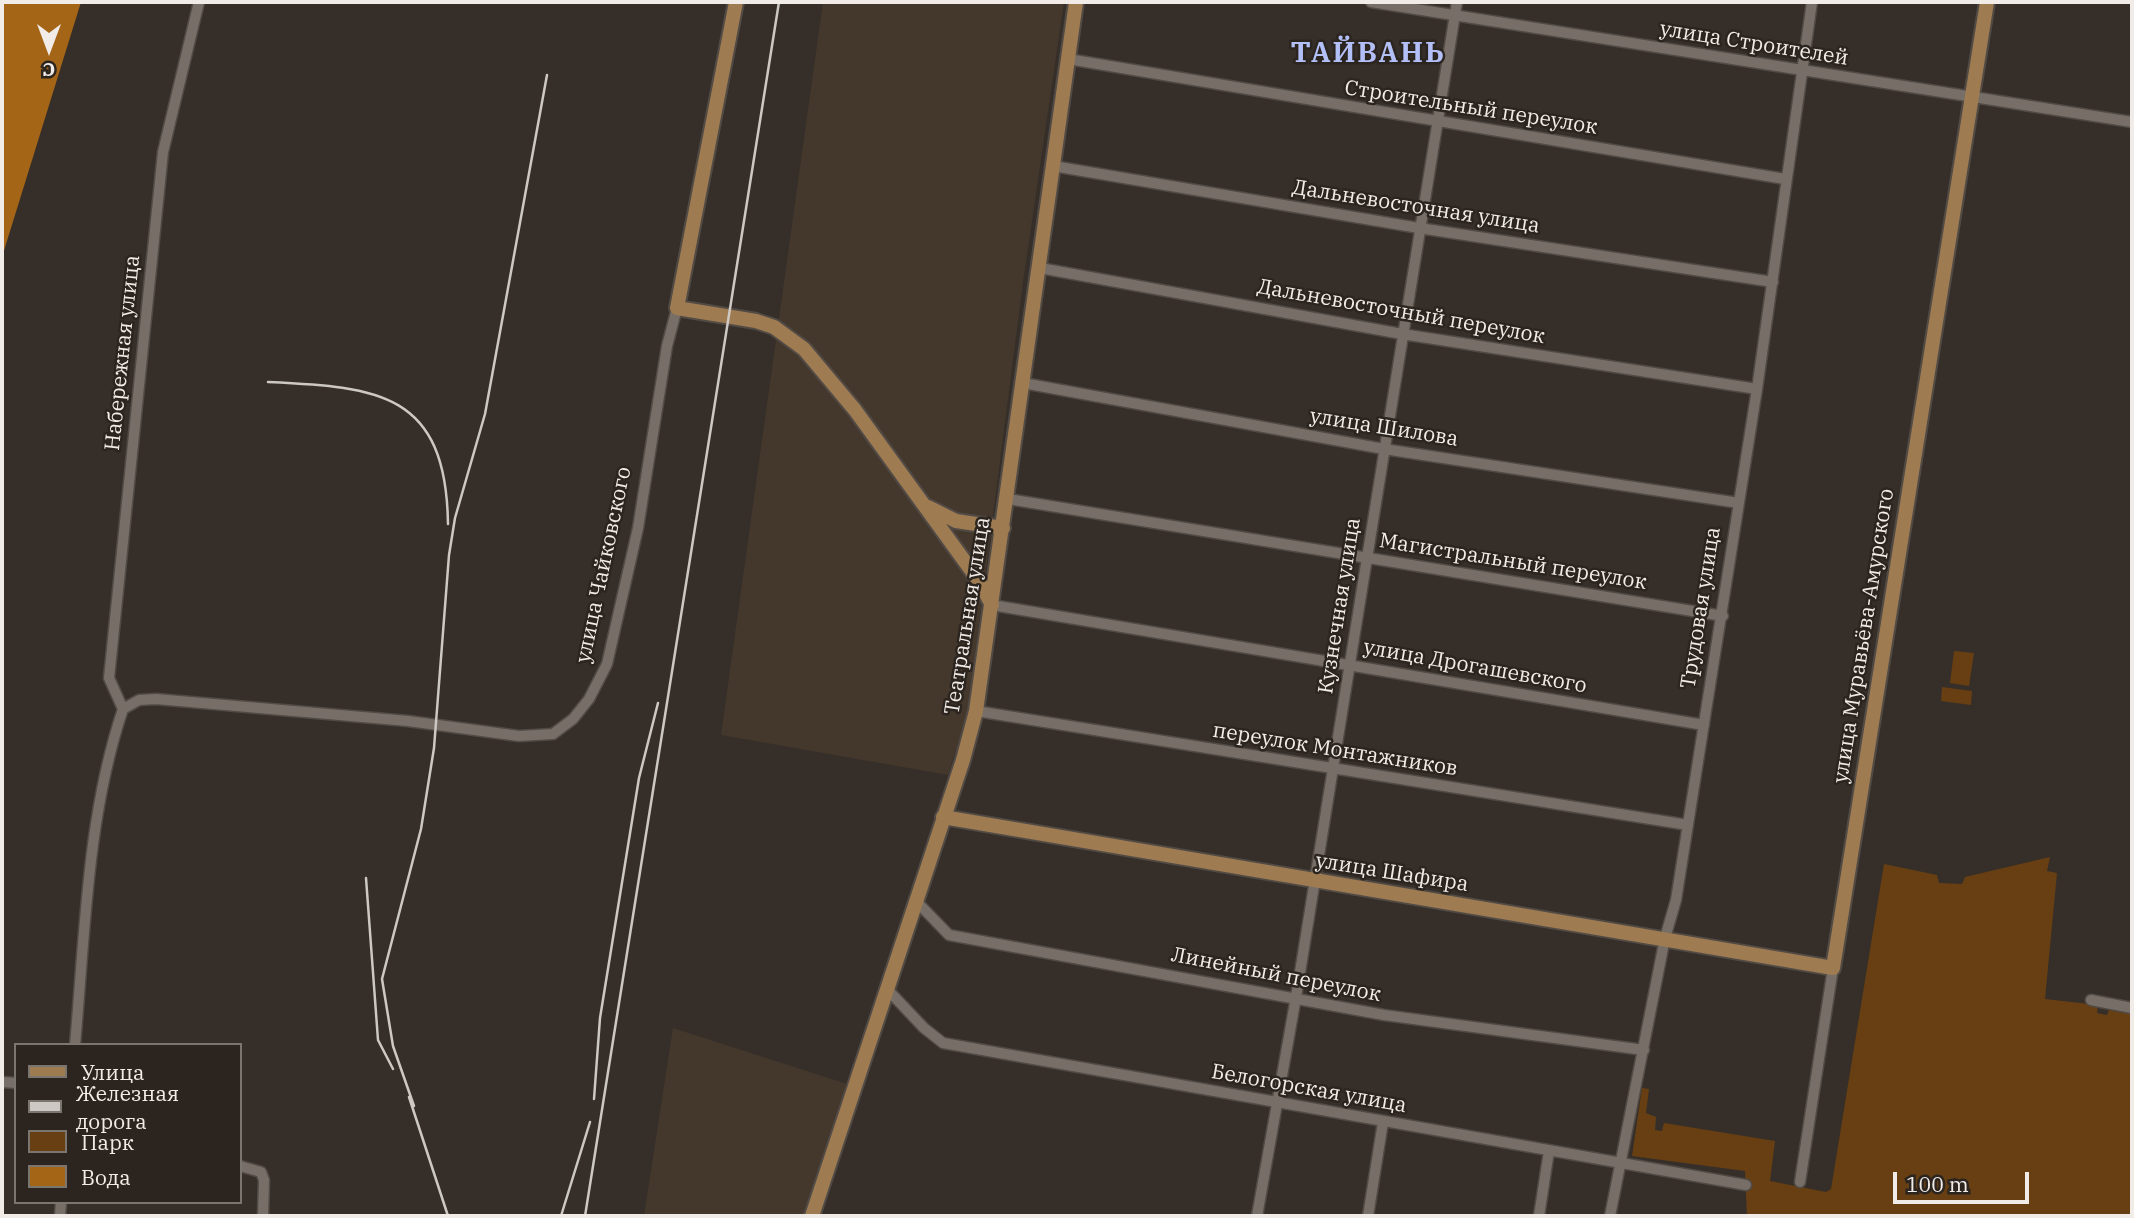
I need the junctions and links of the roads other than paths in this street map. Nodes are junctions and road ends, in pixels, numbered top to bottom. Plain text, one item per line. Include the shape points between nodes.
1 (199, 2) edge
2 (736, 2) edge
3 (1076, 2) edge
4 (1371, 2) edge
5 (1457, 2) edge
6 (1812, 2) edge
7 (1987, 2) edge
8 (1454, 16) junction
9 (1068, 59) junction
10 (1803, 71) junction
11 (1969, 97) junction
12 (1437, 122) junction
13 (2132, 122) edge
14 (1053, 166) junction
15 (1785, 178) junction
16 (1419, 228) junction
17 (1040, 268) junction
18 (1773, 282) junction
19 (677, 308) junction
20 (1402, 334) junction
21 (1023, 383) junction
22 (1757, 389) junction
23 (1384, 449) junction
24 (1007, 499) junction
25 (923, 503) junction
26 (1739, 503) junction
27 (1003, 528) junction
28 (1368, 558) junction
29 (992, 605) junction
30 (1723, 616) junction
31 (1349, 665) junction
32 (122, 709) junction
33 (976, 711) junction
34 (1703, 725) junction
35 (1333, 770) junction
36 (943, 817) junction
37 (1688, 825) junction
38 (1312, 882) junction
39 (915, 901) junction
40 (1665, 938) junction
41 (1833, 968) junction
42 (887, 989) junction
43 (1296, 997) junction
44 (2091, 1000) dead end
45 (2132, 1008) edge
46 (75, 1043) edge
47 (1644, 1050) junction
48 (1276, 1103) junction
49 (1383, 1122) junction
50 (1549, 1151) junction
51 (1621, 1164) junction
52 (242, 1167) edge
53 (1800, 1182) dead end
54 (1746, 1185) dead end
55 (263, 1216) edge
56 (812, 1216) edge
57 (1257, 1216) edge
58 (1368, 1216) edge
59 (1539, 1216) edge
60 (1611, 1216) edge

1 - 32 street, Набережная улица via 163,152 109,678
2 - 19 street, улица Чайковского
3 - 9 street, Театральная улица
4 - 8 street, улица Строителей
5 - 8 street, Кузнечная улица
6 - 10 street, Трудовая улица
7 - 11 street
8 - 10 street, улица Строителей
8 - 12 street, Кузнечная улица
9 - 12 street, Строительный переулок
9 - 14 street, Театральная улица
10 - 11 street, улица Строителей
10 - 15 street, Трудовая улица
11 - 13 street, улица Строителей
11 - 41 street, улица Муравьёва-Амурского
12 - 15 street, Строительный переулок
12 - 16 street, Кузнечная улица
14 - 16 street, Дальневосточная улица
14 - 17 street, Театральная улица
15 - 18 street, Трудовая улица
16 - 18 street, Дальневосточная улица
16 - 20 street, Кузнечная улица
17 - 20 street, Дальневосточный переулок
17 - 21 street, Театральная улица
18 - 22 street, Трудовая улица
19 - 25 street via 756,321 786,334 855,410
19 - 32 street, улица Чайковского via 638,528 607,664 589,699 554,734 519,736 408,721 156,699 139,700
20 - 22 street, Дальневосточный переулок
20 - 23 street, Кузнечная улица
21 - 23 street, улица Шилова
21 - 24 street, Театральная улица
22 - 26 street, Трудовая улица
23 - 26 street, улица Шилова
23 - 28 street, Кузнечная улица
24 - 27 street, Театральная улица
24 - 28 street, Магистральный переулок
25 - 27 street via 956,521
25 - 29 street
26 - 30 street, Трудовая улица
27 - 29 street, Театральная улица
28 - 30 street, Магистральный переулок
28 - 31 street, Кузнечная улица
29 - 31 street, улица Дрогашевского
29 - 33 street, Театральная улица
30 - 34 street, Трудовая улица
31 - 34 street, улица Дрогашевского
31 - 35 street, Кузнечная улица
32 - 46 street via 107,754 93,847
33 - 35 street, переулок Монтажников
33 - 36 street, Театральная улица
34 - 37 street, Трудовая улица
35 - 37 street, переулок Монтажников
35 - 38 street, Кузнечная улица
36 - 38 street, улица Шафира
36 - 39 street, Театральная улица
37 - 40 street, Трудовая улица
38 - 40 street, улица Шафира
38 - 43 street, Кузнечная улица
39 - 42 street, Театральная улица
39 - 43 street, Линейный переулок via 949,935
40 - 41 street, улица Шафира
40 - 47 street, Трудовая улица
41 - 53 street, улица Муравьёва-Амурского
42 - 48 street, Белогорская улица via 943,1043
42 - 56 street, Театральная улица
43 - 47 street, Линейный переулок via 1384,1015
43 - 48 street, Кузнечная улица
44 - 45 street
47 - 51 street, Трудовая улица
48 - 49 street, Белогорская улица
48 - 57 street, Кузнечная улица
49 - 50 street, Белогорская улица
49 - 58 street
50 - 51 street, Белогорская улица
50 - 59 street
51 - 54 street, Белогорская улица
51 - 60 street, Трудовая улица
52 - 55 street via 261,1172

